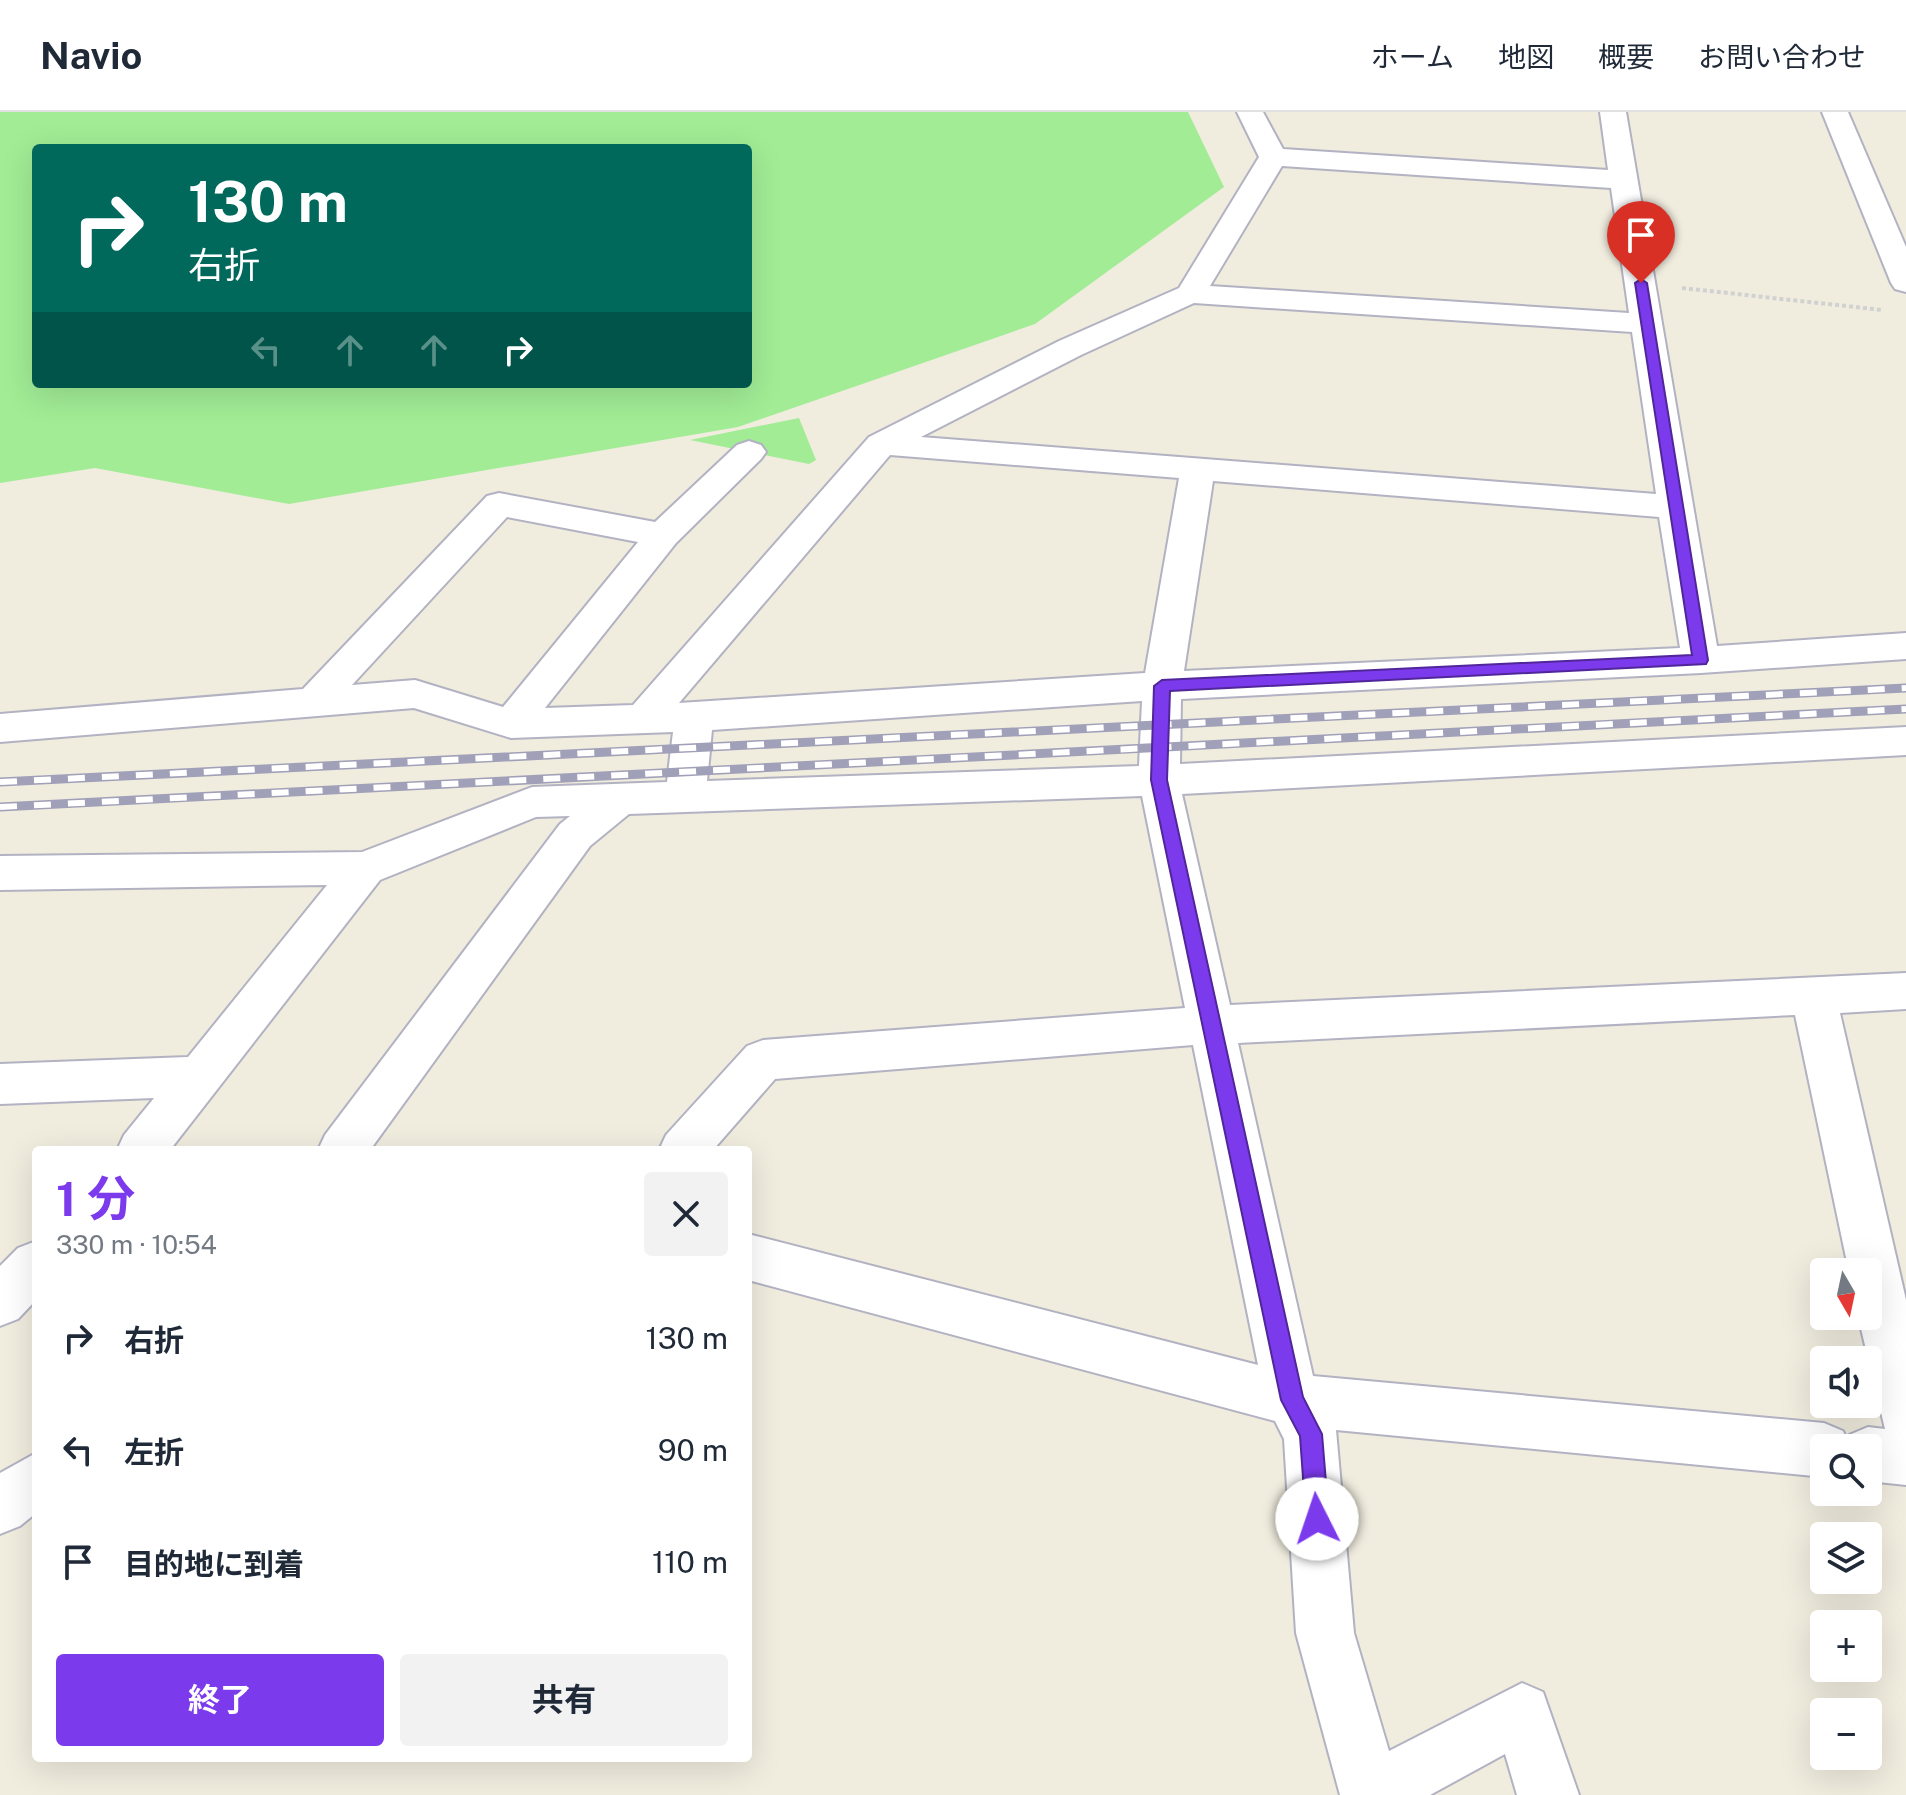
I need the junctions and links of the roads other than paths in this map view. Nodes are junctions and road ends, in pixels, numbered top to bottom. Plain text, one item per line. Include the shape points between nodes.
1 (1250, 112) edge
2 (1613, 112) edge
3 (1835, 112) edge
4 (1273, 157) junction
5 (1625, 180) junction
6 (1906, 283) edge
7 (1190, 294) junction
8 (1647, 324) junction
9 (881, 444) junction
10 (749, 452) dead end
11 (1198, 469) junction
12 (1675, 507) junction
13 (663, 535) junction
14 (1906, 646) edge
15 (1701, 660) junction
16 (1162, 686) junction
17 (314, 702) junction
18 (694, 717) junction
19 (644, 718) junction
20 (511, 724) junction
21 (0, 728) edge
22 (1906, 741) edge
23 (1159, 780) junction
24 (685, 798) junction
25 (618, 800) junction
26 (365, 868) junction
27 (0, 873) edge
28 (1906, 991) edge
29 (1813, 994) junction
30 (1210, 1025) junction
31 (200, 1076) junction
32 (0, 1084) edge
33 (144, 1146) edge
34 (345, 1146) edge
35 (687, 1146) edge
36 (752, 1258) edge
37 (32, 1268) edge
38 (0, 1302) edge
39 (1292, 1400) junction
40 (1906, 1416) edge
41 (1810, 1449) edge
42 (1882, 1455) edge
43 (1906, 1458) edge
44 (32, 1483) edge
45 (0, 1506) edge
46 (1370, 1794) edge
47 (1548, 1795) edge

1 - 4 street
2 - 5 street
3 - 6 street
4 - 5 street
4 - 7 street
5 - 8 street
7 - 8 street
7 - 9 street
8 - 12 street
9 - 11 street
9 - 19 street
10 - 13 street
11 - 12 street
11 - 16 street
12 - 15 street
13 - 17 street via 499,504
13 - 20 street
14 - 15 street
15 - 16 street
16 - 18 street
16 - 23 street
17 - 20 street via 415,694
17 - 21 street
18 - 19 street
18 - 24 street
19 - 20 street
22 - 23 street
23 - 24 street
23 - 30 street
24 - 25 street
25 - 26 street via 532,802
25 - 34 street via 575,835
26 - 27 street
26 - 31 street
28 - 29 street
29 - 30 street
29 - 40 street
30 - 35 street via 763,1060
30 - 39 street
31 - 32 street
31 - 33 street
36 - 39 street
37 - 38 street
39 - 41 street
39 - 46 street via 1311,1434 1325,1633
42 - 43 street
44 - 45 street
46 - 47 street via 1522,1713

